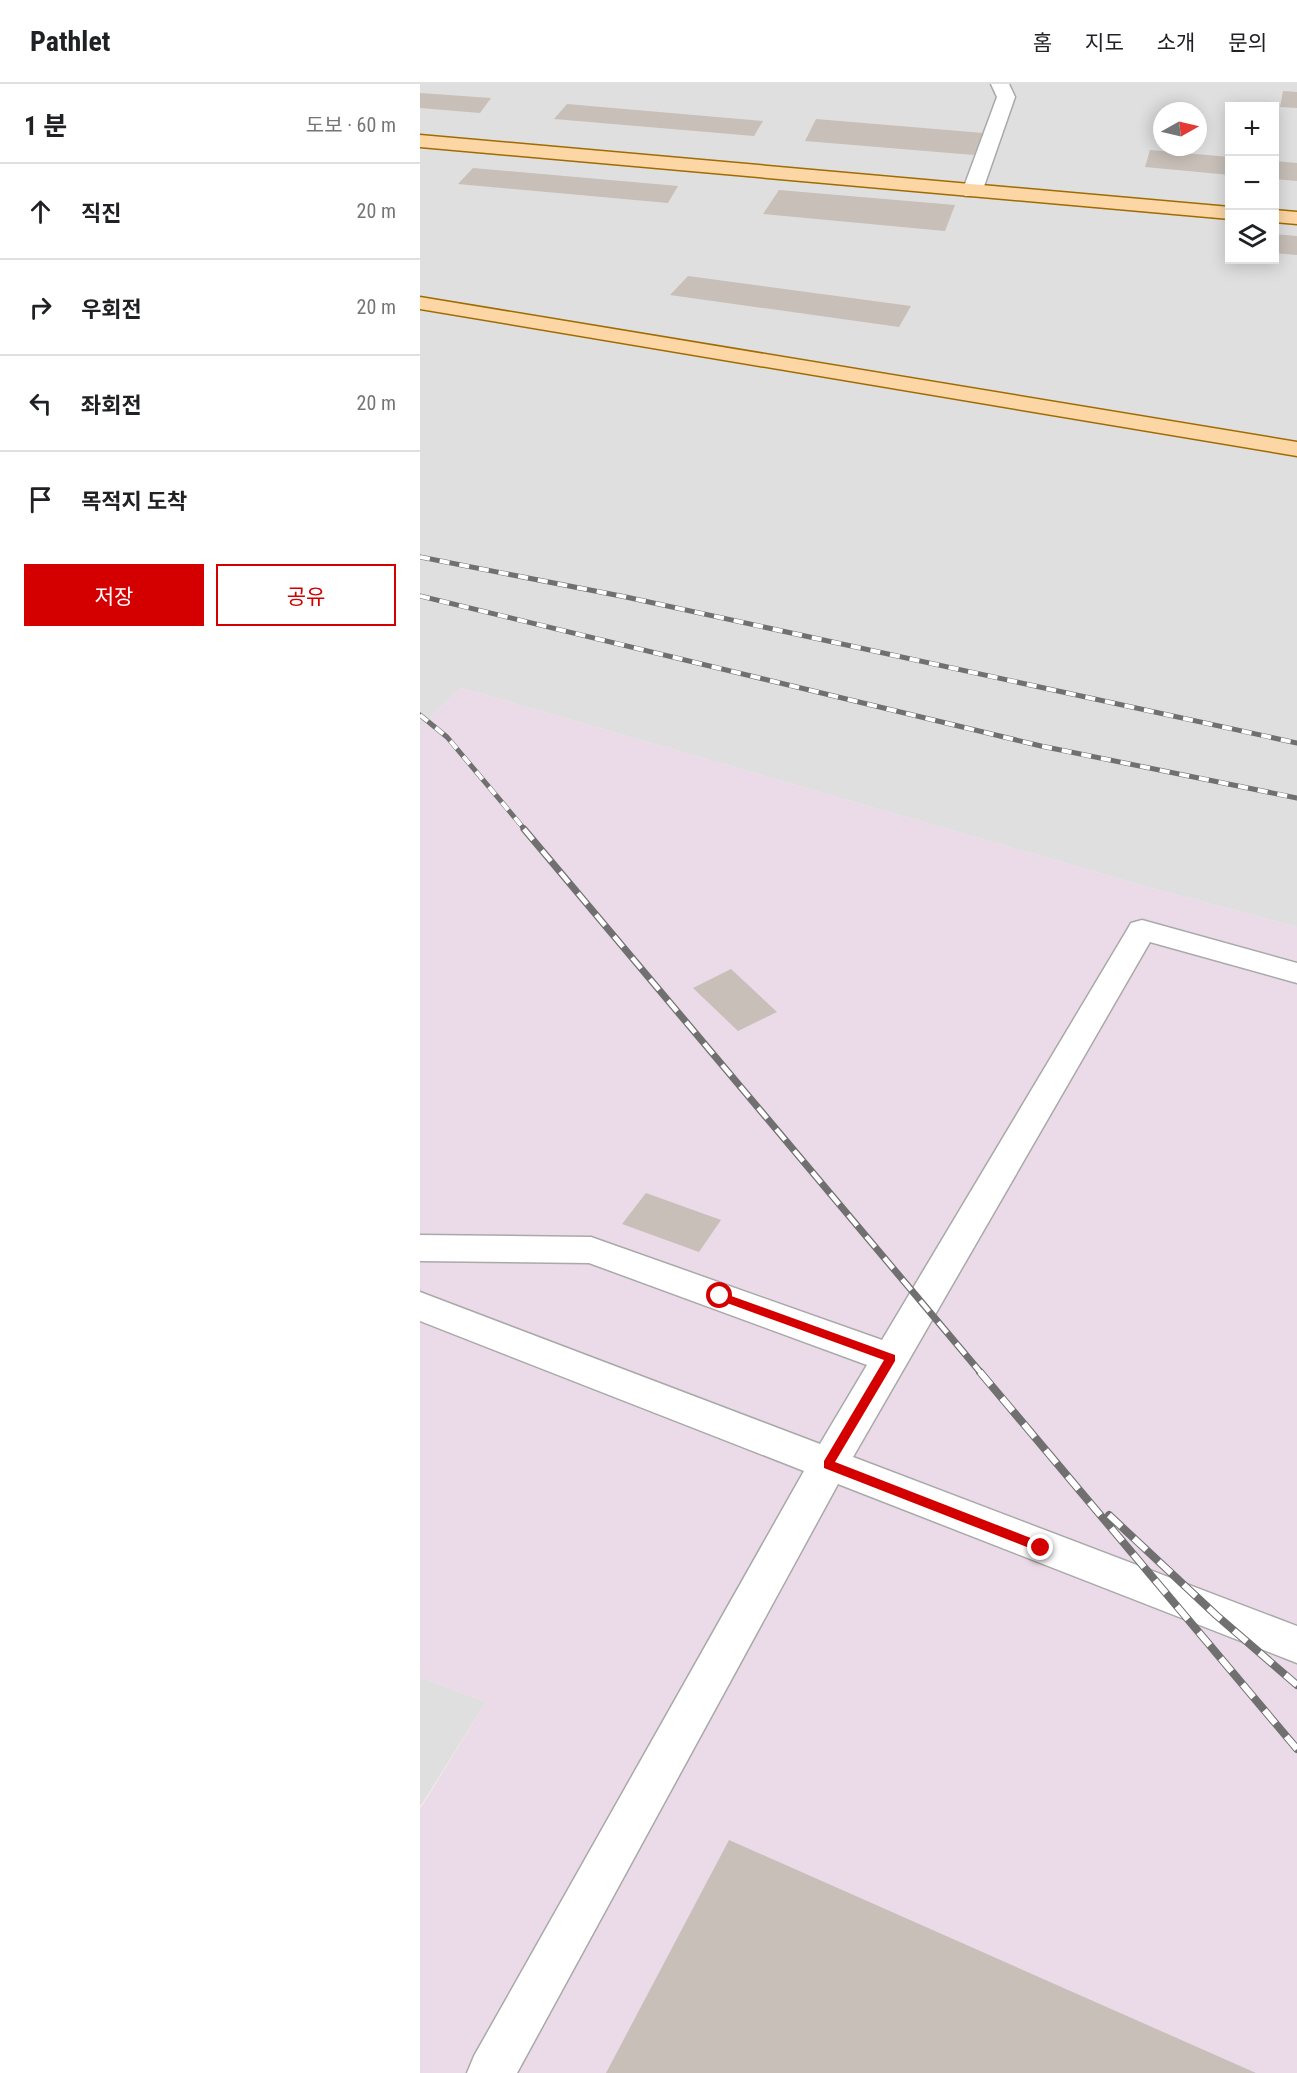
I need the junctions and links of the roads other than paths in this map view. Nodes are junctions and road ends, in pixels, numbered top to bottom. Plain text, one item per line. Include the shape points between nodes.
1 (1000, 84) edge
2 (420, 141) edge
3 (972, 192) junction
4 (1225, 213) edge
5 (1279, 216) edge
6 (1297, 218) edge
7 (420, 303) edge
8 (1297, 449) edge
9 (1297, 973) edge
10 (420, 1248) edge
11 (420, 1306) edge
12 (891, 1358) junction
13 (828, 1465) junction
14 (1297, 1645) edge
15 (491, 2073) edge

1 - 3 street via 1006,97
2 - 3 main road
3 - 4 main road
5 - 6 main road
7 - 8 main road
9 - 12 street via 1142,930
10 - 12 street via 591,1250
11 - 13 street
12 - 13 street
13 - 14 street
13 - 15 street

